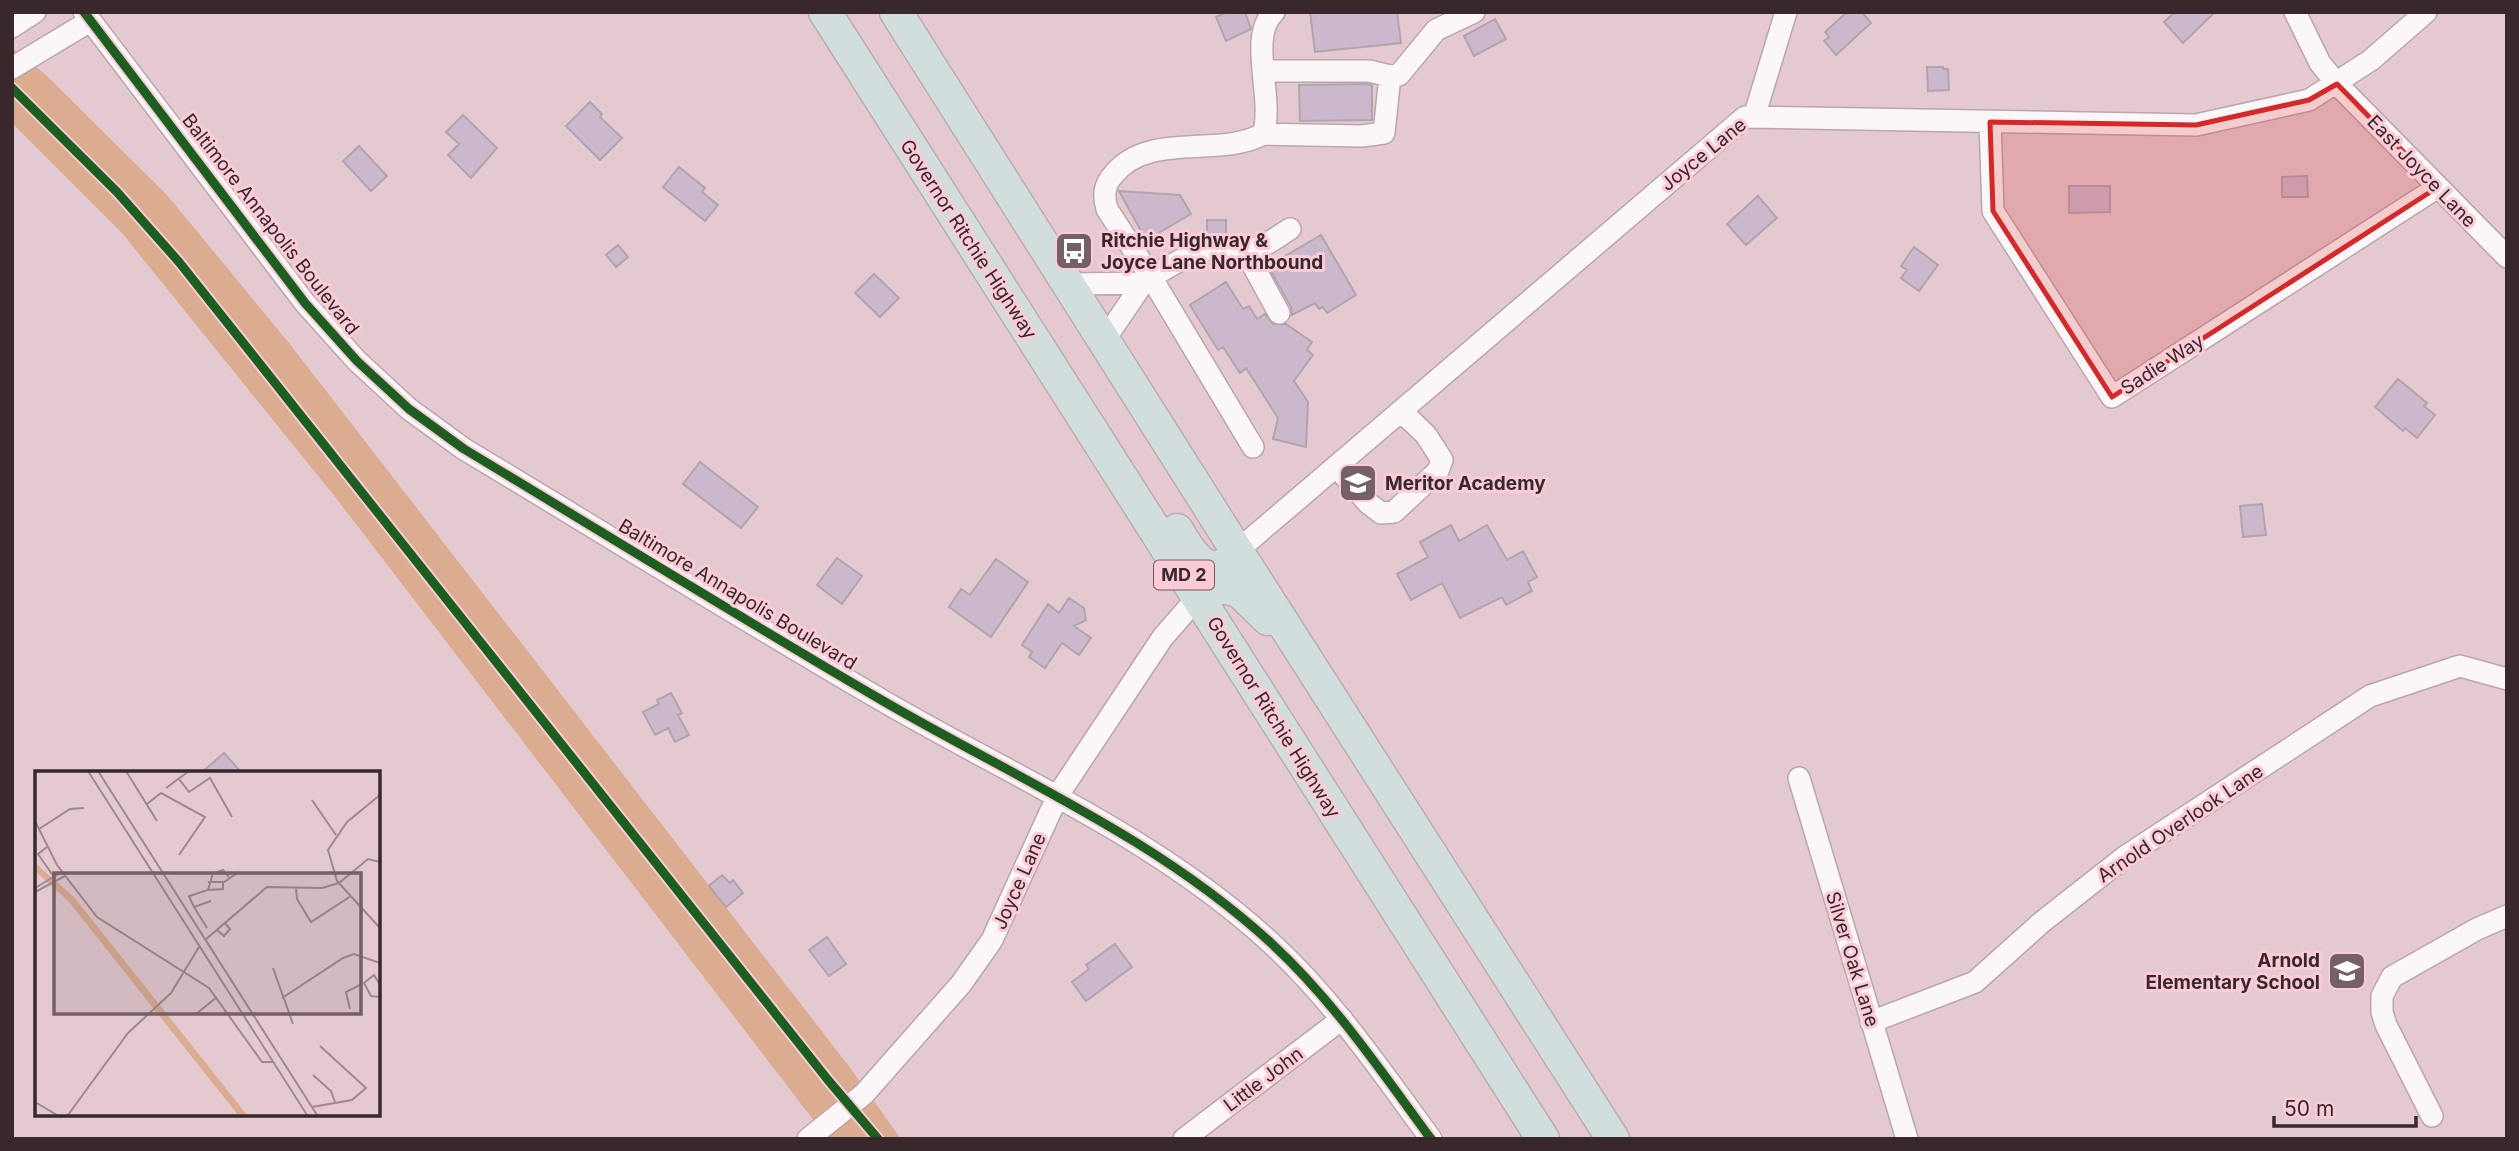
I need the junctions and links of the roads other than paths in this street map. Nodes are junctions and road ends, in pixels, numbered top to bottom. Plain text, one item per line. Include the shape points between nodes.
1 (35, 12) edge
2 (825, 12) edge
3 (896, 12) edge
4 (1274, 12) edge
5 (1424, 12) edge
6 (1474, 12) edge
7 (1786, 12) edge
8 (2295, 12) edge
9 (2426, 12) edge
10 (87, 17) edge
11 (12, 27) edge
12 (1436, 30) junction
13 (12, 68) edge
14 (1264, 71) junction
15 (1390, 76) junction
16 (2337, 84) junction
17 (1754, 117) junction
18 (1990, 122) junction
19 (1263, 134) junction
20 (2438, 187) junction
21 (1290, 229) dead end
22 (1244, 249) junction
23 (2507, 257) edge
24 (1147, 280) junction
25 (1070, 284) junction
26 (1279, 313) dead end
27 (1105, 339) junction
28 (1401, 411) junction
29 (1100, 443) junction
30 (1253, 447) dead end
31 (1336, 466) junction
32 (1237, 551) junction
33 (1199, 597) junction
34 (1306, 656) junction
35 (2507, 679) edge
36 (1799, 778) dead end
37 (1058, 795) junction
38 (2507, 916) edge
39 (1342, 1018) junction
40 (1871, 1022) junction
41 (2432, 1116) dead end
42 (808, 1139) edge
43 (1184, 1139) edge
44 (1431, 1139) edge
45 (1543, 1139) edge
46 (1614, 1139) edge
47 (1907, 1139) edge

1 - 11 street
2 - 29 highway, Governor Ritchie Highway / MD 2
3 - 25 highway, MD 2
4 - 14 street via 1262,40
5 - 12 street
6 - 12 street
7 - 17 street
8 - 16 street, East Joyce Lane via 2320,63
9 - 16 street, Joyce Lane
10 - 13 street
10 - 37 street, Baltimore Annapolis Boulevard via 305,303 357,361 417,416 464,449 879,699
12 - 15 street via 1399,75
14 - 15 street via 1369,71
14 - 19 street via 1268,113
15 - 19 street via 1384,133
16 - 18 street, Joyce Lane via 2309,100 2196,125
16 - 20 street, East Joyce Lane
17 - 18 street, Joyce Lane
17 - 28 street, Joyce Lane via 1745,117
18 - 20 street, Sadie Way via 1993,211 2112,397
19 - 24 street via 1245,141 1139,154 1111,177 1105,187 1107,209
20 - 23 street, East Joyce Lane
21 - 22 street via 1264,246
22 - 24 street via 1201,251
22 - 26 street
24 - 25 street
24 - 27 street
24 - 30 street
25 - 27 highway, MD 2
27 - 32 highway, MD 2
28 - 31 street, Joyce Lane
28 - 31 street via 1443,460 1438,471 1394,512 1381,513 1368,503
29 - 32 highway via 1143,482 1197,559 1212,567 1225,565
29 - 33 highway, Governor Ritchie Highway / MD 2
31 - 32 street, Joyce Lane
32 - 34 highway, MD 2
33 - 34 highway via 1223,587 1239,591
33 - 37 street, Joyce Lane via 1163,637
33 - 45 highway, Governor Ritchie Highway / MD 2
34 - 46 highway, MD 2
35 - 40 street, Arnold Overlook Lane via 2460,666 2370,696 2126,856 1975,982
36 - 40 street, Silver Oak Lane
37 - 39 street, Baltimore Annapolis Boulevard via 1185,873 1271,943
37 - 42 street, Joyce Lane via 992,940 961,984 864,1094
38 - 41 street via 2392,977 2382,996 2386,1025
39 - 43 street, Little John
39 - 44 street, Baltimore Annapolis Boulevard
40 - 47 street, Silver Oak Lane

